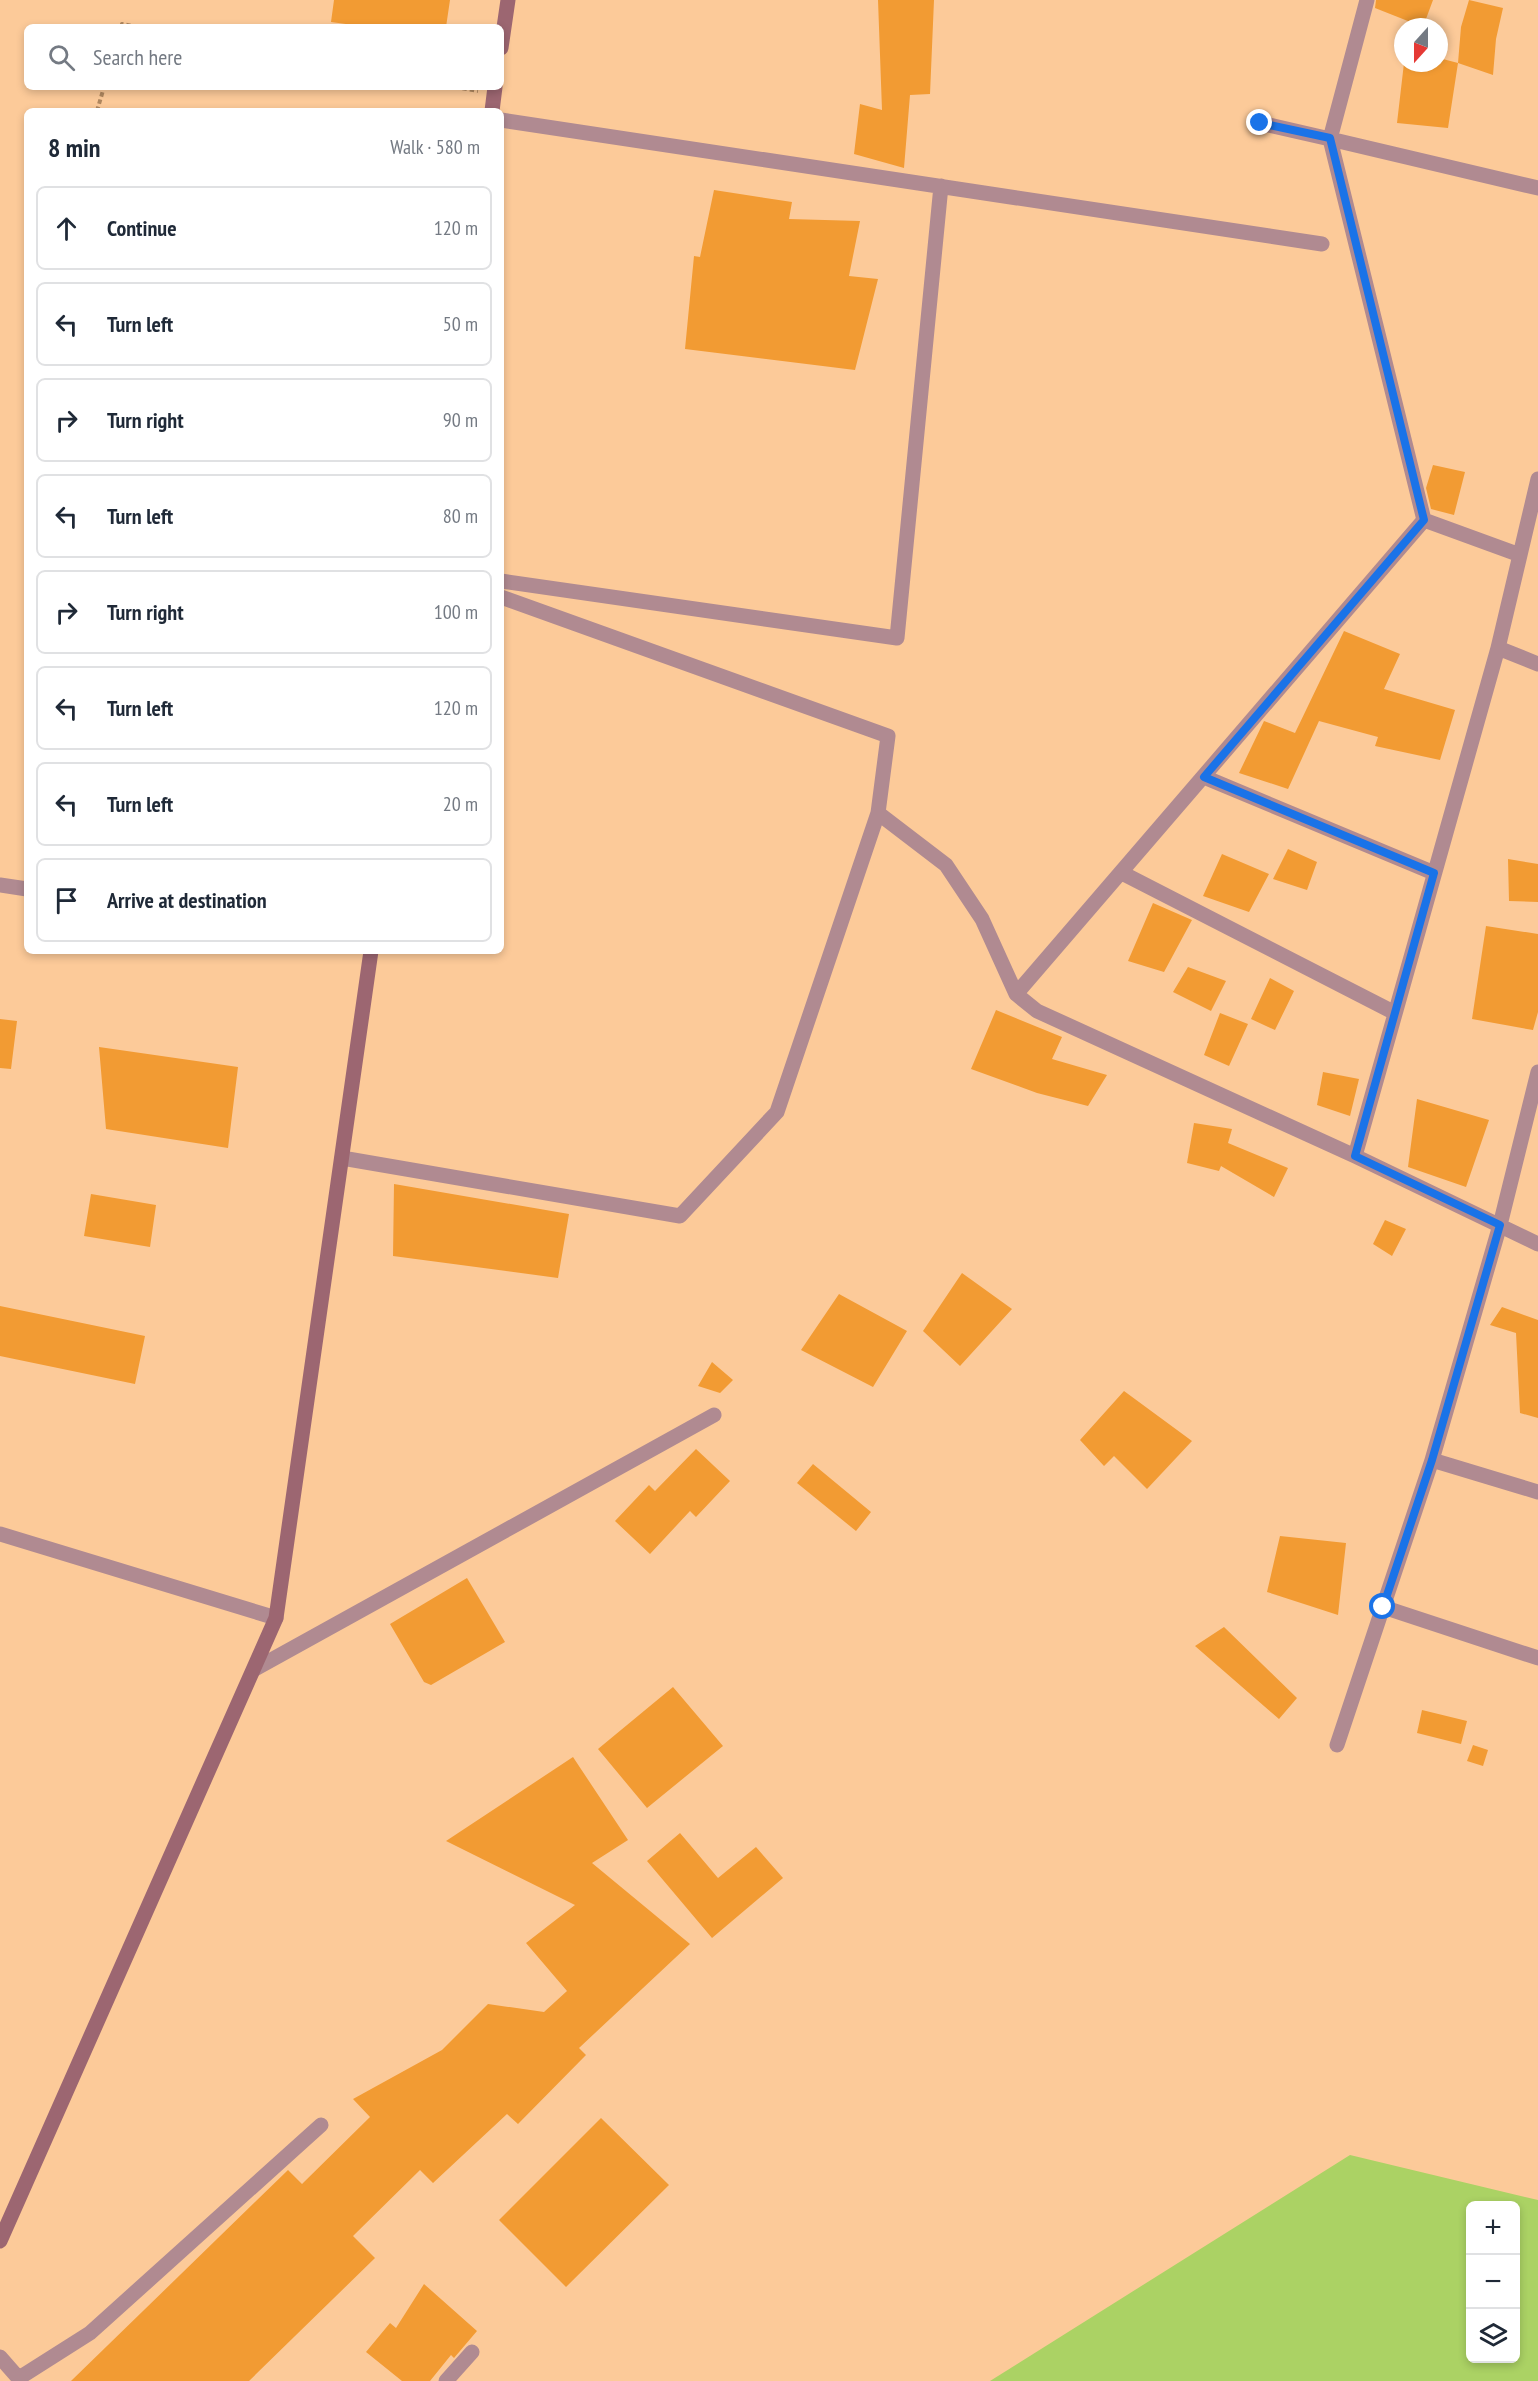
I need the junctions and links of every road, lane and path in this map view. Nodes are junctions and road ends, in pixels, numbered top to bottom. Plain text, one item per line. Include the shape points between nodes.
1 (508, 0) edge
2 (1367, 0) edge
3 (504, 27) edge
4 (103, 90) edge
5 (495, 90) edge
6 (98, 108) edge
7 (492, 108) edge
8 (504, 120) edge
9 (1260, 123) dead end
10 (1330, 138) junction
11 (941, 186) junction
12 (1538, 188) edge
13 (1322, 244) dead end
14 (1538, 479) edge
15 (1424, 520) junction
16 (1520, 555) junction
17 (504, 581) edge
18 (504, 598) edge
19 (1498, 648) junction
20 (1538, 664) edge
21 (1204, 777) junction
22 (878, 813) junction
23 (1122, 873) junction
24 (1434, 873) junction
25 (0, 885) edge
26 (24, 889) edge
27 (371, 954) edge
28 (1016, 994) junction
29 (1395, 1013) junction
30 (1538, 1072) edge
31 (1355, 1156) junction
32 (342, 1158) junction
33 (1500, 1225) junction
34 (1538, 1244) edge
35 (714, 1415) dead end
36 (1432, 1460) junction
37 (1538, 1492) edge
38 (0, 1534) edge
39 (1383, 1607) junction
40 (276, 1618) junction
41 (1538, 1658) edge
42 (255, 1669) junction
43 (1337, 1745) dead end
44 (321, 2125) dead end
45 (0, 2241) edge
46 (472, 2352) dead end
47 (0, 2357) edge
48 (20, 2380) edge
49 (446, 2381) edge

1 - 3 main road
2 - 10 street
4 - 6 path
5 - 7 main road
8 - 11 street
9 - 10 street
10 - 12 street
10 - 15 street
11 - 13 street
11 - 17 street via 897,638
14 - 16 street
15 - 16 street
15 - 21 street
16 - 19 street
18 - 22 street via 888,736
19 - 20 street
19 - 24 street
21 - 23 street
21 - 24 street
22 - 28 street via 946,866 982,919
22 - 32 street via 777,1112 680,1216
23 - 28 street
23 - 29 street
24 - 29 street
25 - 26 street
27 - 32 main road
28 - 31 street via 1037,1011
29 - 31 street
30 - 33 street
31 - 33 street
32 - 40 main road
33 - 34 street
33 - 36 street
35 - 42 street
36 - 37 street
36 - 39 street
38 - 40 street
39 - 41 street
39 - 43 street
40 - 42 main road
42 - 45 main road
44 - 48 street via 90,2333
46 - 49 street
47 - 48 street

